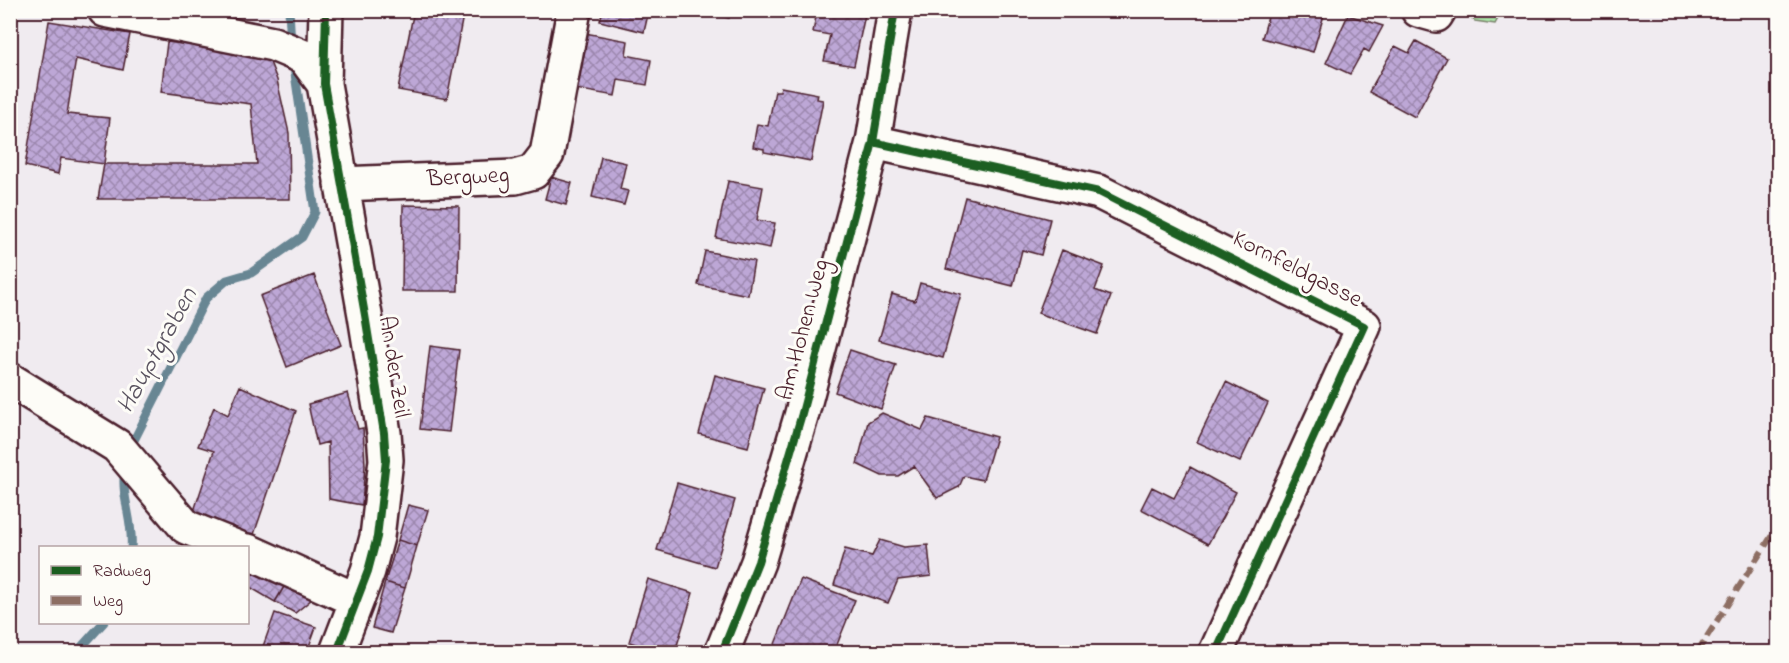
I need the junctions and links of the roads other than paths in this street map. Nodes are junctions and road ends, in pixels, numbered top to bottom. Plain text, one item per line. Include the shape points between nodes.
1 (105, 10) edge
2 (327, 10) edge
3 (574, 10) edge
4 (895, 10) edge
5 (324, 84) junction
6 (873, 142) junction
7 (342, 184) junction
8 (10, 380) edge
9 (233, 546) edge
10 (249, 551) edge
11 (356, 600) junction
12 (337, 652) edge
13 (722, 652) edge
14 (1216, 652) edge

1 - 5 street via 273,44 304,57
2 - 5 street
3 - 7 street, Bergweg via 547,154 533,172 515,177
4 - 6 street, Am Hohen Weg
5 - 7 street, An der Zeil
6 - 13 street, Am Hohen Weg via 798,428 758,562
6 - 14 street, Kornfeldgasse via 1099,192 1364,326
7 - 11 street, An der Zeil via 386,460 377,537
8 - 9 street via 117,446 186,527
10 - 11 street
11 - 12 street, An der Zeil

